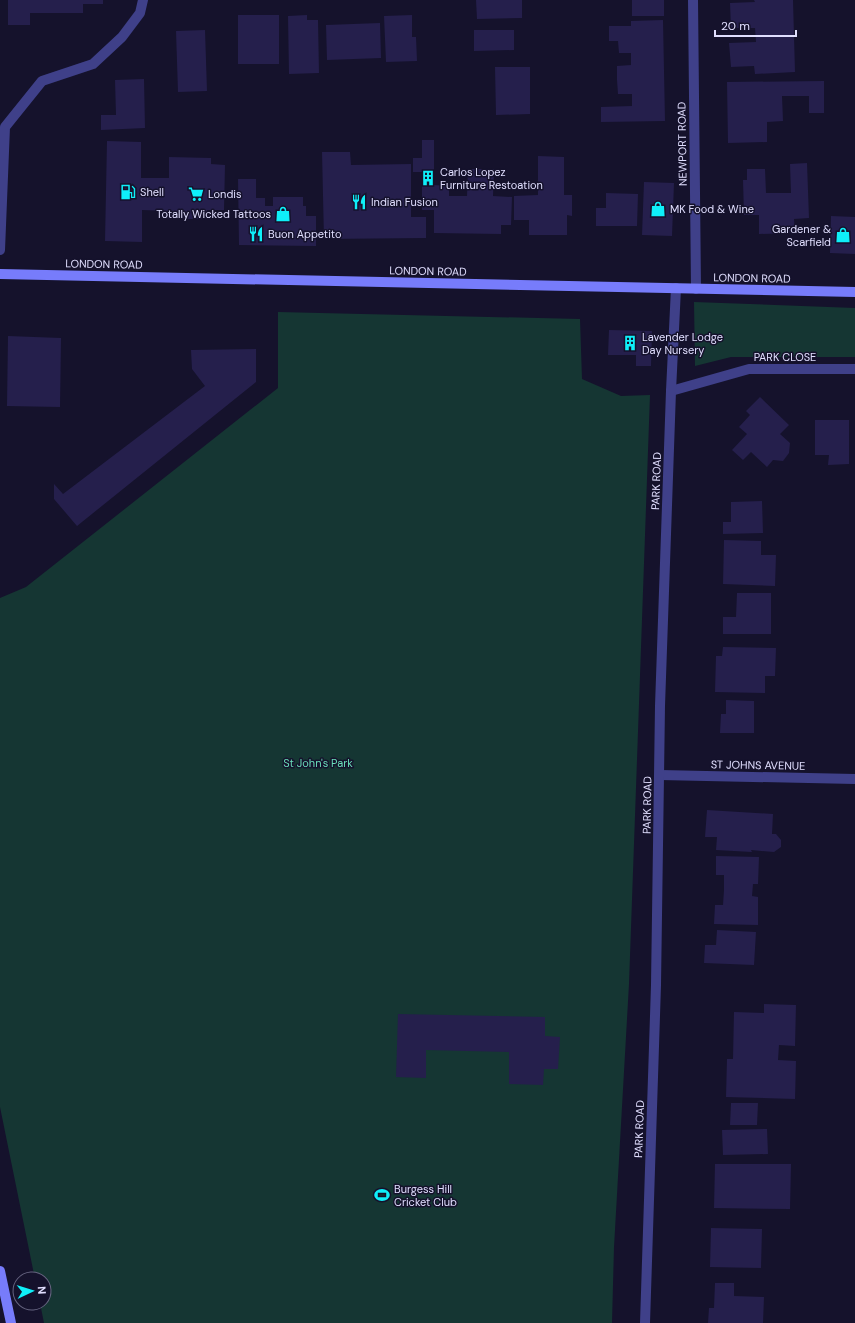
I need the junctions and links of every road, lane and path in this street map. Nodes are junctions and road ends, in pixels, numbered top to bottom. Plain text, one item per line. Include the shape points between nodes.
1 (143, 0) edge
2 (693, 0) edge
3 (0, 250) edge
4 (0, 274) edge
5 (676, 288) junction
6 (696, 289) junction
7 (855, 292) edge
8 (855, 369) edge
9 (671, 391) junction
10 (660, 775) junction
11 (855, 779) edge
12 (0, 1271) edge
13 (11, 1323) edge
14 (645, 1323) edge

1 - 3 street via 140,13 122,37 93,64 42,81 5,127
2 - 6 street, NEWPORT ROAD
4 - 5 main road, LONDON ROAD
5 - 6 main road, LONDON ROAD
5 - 9 street, PARK ROAD
6 - 7 main road, LONDON ROAD
8 - 9 street, PARK CLOSE via 749,369
9 - 10 street, PARK ROAD
10 - 11 street, ST JOHNS AVENUE
10 - 14 street, PARK ROAD
12 - 13 main road

